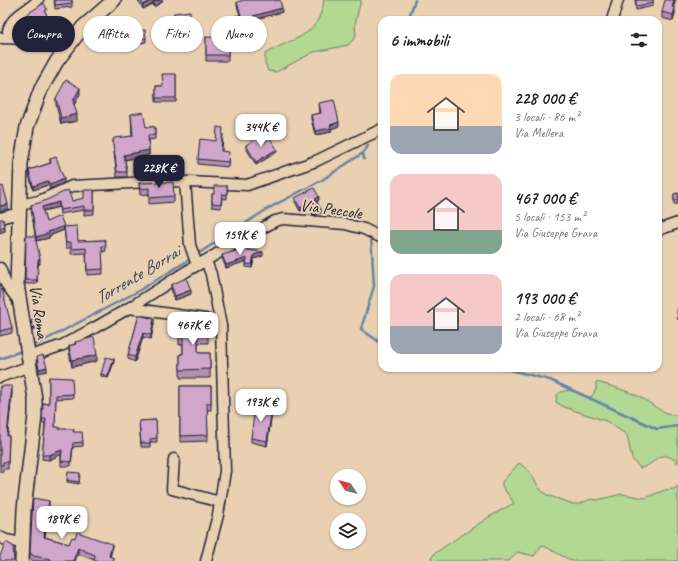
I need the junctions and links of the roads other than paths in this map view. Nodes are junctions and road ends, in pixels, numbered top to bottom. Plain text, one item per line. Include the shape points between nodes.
1 (38, 0) edge
2 (114, 0) edge
3 (618, 0) edge
4 (613, 16) edge
5 (4, 31) edge
6 (75, 37) edge
7 (0, 38) edge
8 (12, 38) edge
9 (64, 52) edge
10 (378, 130) edge
11 (185, 182) junction
12 (19, 209) junction
13 (0, 218) edge
14 (678, 223) edge
15 (662, 229) edge
16 (378, 236) edge
17 (199, 262) junction
18 (0, 268) edge
19 (18, 300) junction
20 (129, 308) junction
21 (221, 326) junction
22 (28, 359) junction
23 (0, 377) edge
24 (174, 459) dead end
25 (220, 502) junction
26 (0, 537) edge
27 (22, 543) junction
28 (22, 561) edge
29 (206, 561) edge

1 - 5 street via 13,20
2 - 6 main road, Via Roma
3 - 4 street
7 - 8 street
9 - 12 main road, Via Roma via 41,89 27,127 21,163
10 - 11 street via 316,161 247,185
11 - 12 street via 72,186
11 - 17 street via 190,245
12 - 13 street
12 - 19 main road, Via Roma
14 - 15 street
16 - 17 street, Via Peccole via 345,224 283,219 267,224
17 - 20 street, Via Peccole
17 - 21 street via 211,274
18 - 19 street via 6,284
19 - 22 main road, Via Roma
20 - 21 street via 205,319
20 - 22 street, Via Peccole via 63,345
21 - 25 street via 225,472
22 - 23 street, Via Peccole
22 - 27 main road, Via Roma via 35,398 35,416
24 - 25 street via 172,489
25 - 29 street
26 - 27 street
27 - 28 main road, Via Roma

